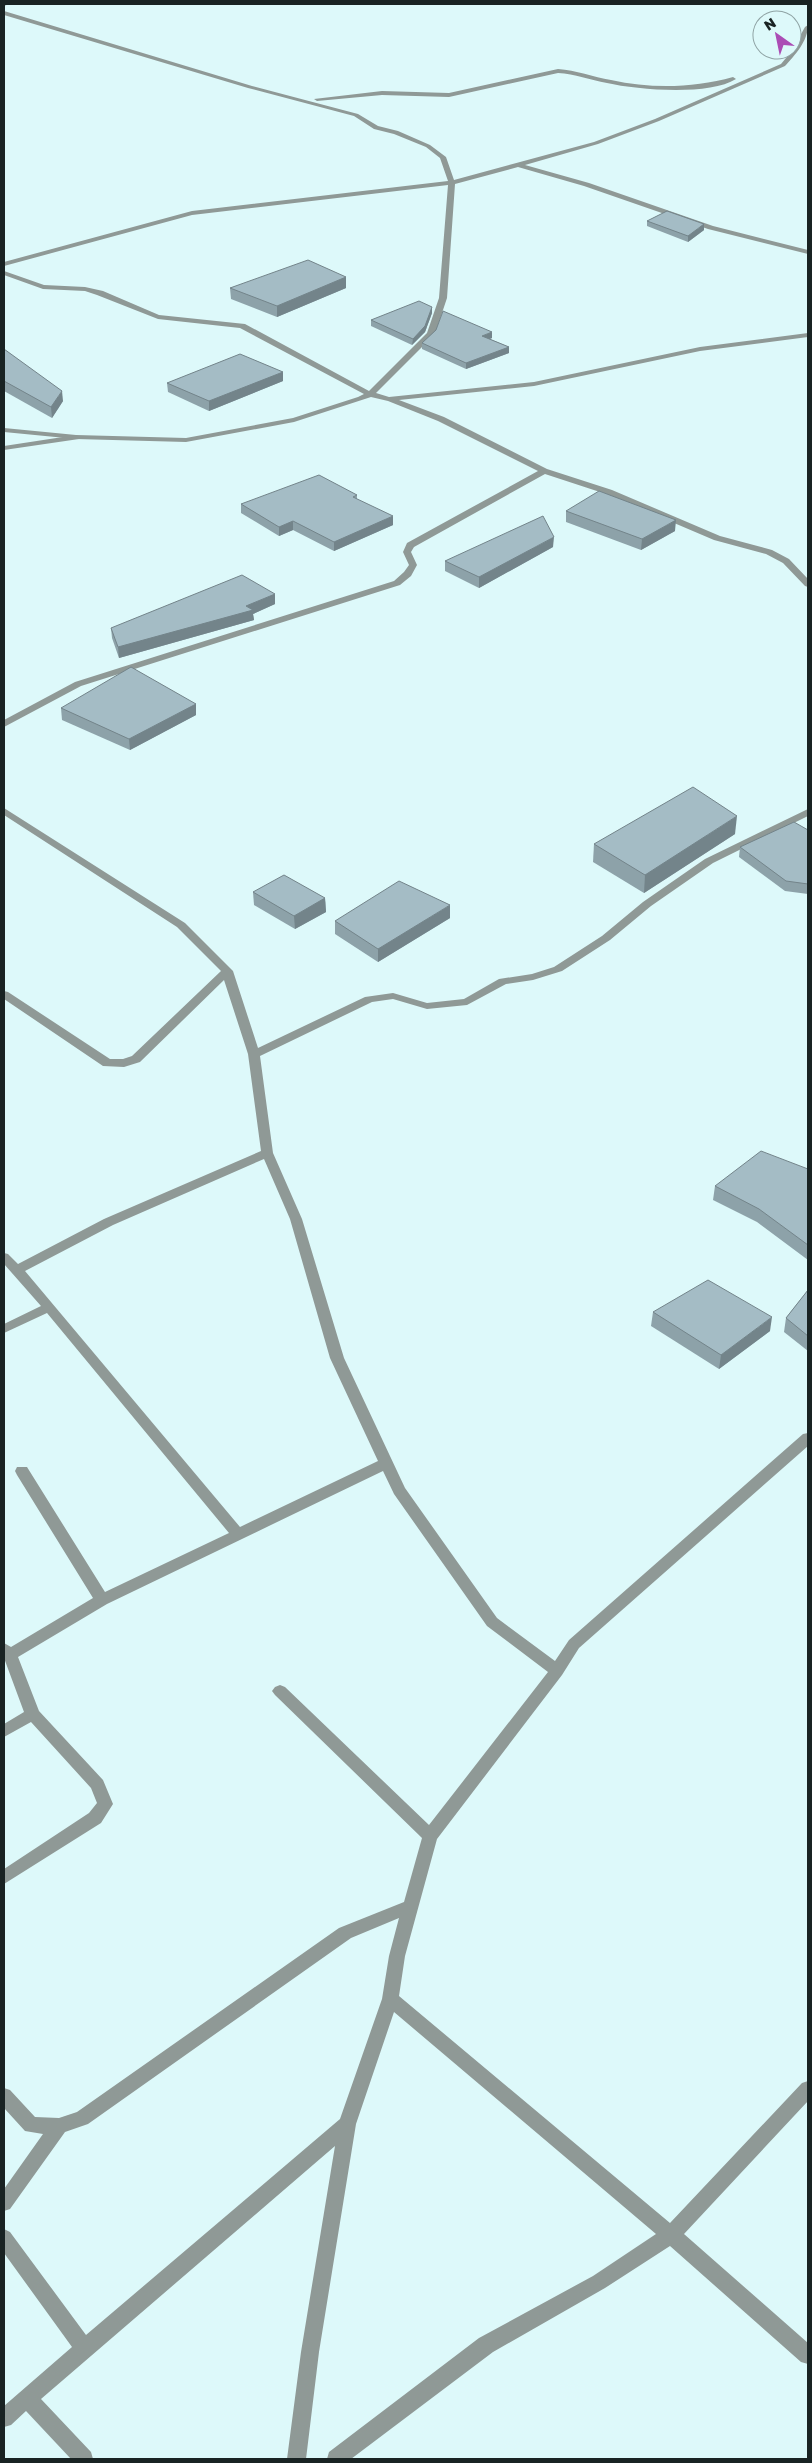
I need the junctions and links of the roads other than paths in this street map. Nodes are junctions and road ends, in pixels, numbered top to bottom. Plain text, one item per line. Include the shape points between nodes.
1 (4, 13) edge
2 (808, 27) edge
3 (735, 79) dead end
4 (307, 100) junction
5 (517, 164) junction
6 (452, 183) junction
7 (808, 252) edge
8 (4, 264) edge
9 (4, 273) edge
10 (808, 334) edge
11 (369, 394) junction
12 (389, 399) junction
13 (4, 430) edge
14 (76, 438) junction
15 (4, 448) edge
16 (544, 471) junction
17 (808, 584) edge
18 (4, 724) edge
19 (4, 811) edge
20 (808, 812) edge
21 (226, 971) junction
22 (4, 994) edge
23 (254, 1054) junction
24 (268, 1153) junction
25 (4, 1257) edge
26 (17, 1270) junction
27 (48, 1307) junction
28 (4, 1329) edge
29 (808, 1438) edge
30 (386, 1463) junction
31 (22, 1471) dead end
32 (238, 1534) junction
33 (102, 1600) junction
34 (7, 1652) edge
35 (557, 1671) junction
36 (280, 1691) dead end
37 (33, 1714) junction
38 (4, 1731) edge
39 (430, 1836) junction
40 (4, 1877) edge
41 (411, 1906) junction
42 (390, 1999) junction
43 (808, 2089) edge
44 (4, 2096) edge
45 (347, 2124) junction
46 (59, 2126) junction
47 (4, 2203) edge
48 (671, 2235) junction
49 (4, 2238) edge
50 (84, 2350) junction
51 (808, 2355) edge
52 (28, 2399) junction
53 (4, 2418) edge
54 (84, 2459) edge
55 (297, 2459) edge
56 (336, 2459) edge

1 - 4 street via 250,87
2 - 5 street via 794,53 783,65 596,143
3 - 4 street via 714,85 657,87 617,84 576,72 558,71 449,95 382,93
4 - 6 street via 356,115 376,128 396,132 428,146 443,157
5 - 6 street
5 - 7 street via 572,179 729,233
6 - 8 street via 192,213
6 - 11 street via 443,298 431,334
9 - 11 street via 43,287 85,288 158,317 242,326
10 - 12 street via 700,349 534,384
11 - 12 street
11 - 14 street via 330,410 226,434 186,440
12 - 16 street via 441,419
13 - 14 street
14 - 15 street
16 - 17 street via 609,492 717,538 769,552 786,561
16 - 18 street via 410,545 407,552 413,565 397,583 78,684
19 - 21 street via 181,925
20 - 23 street via 709,861 647,904 606,938 558,969 503,981 467,1002 427,1006 393,996 369,999
21 - 22 street via 136,1059 124,1063 107,1063
21 - 23 street
23 - 24 street
24 - 26 street via 132,1212
24 - 30 street via 296,1218 337,1358
25 - 26 street
26 - 27 street
27 - 28 street
27 - 32 street
29 - 35 street via 574,1644
30 - 32 street
30 - 35 street via 399,1490 492,1622
31 - 33 street
32 - 33 street
33 - 34 street
34 - 37 street
35 - 39 street
36 - 39 street
37 - 38 street
37 - 40 street via 98,1785 105,1804 95,1818
39 - 41 street
41 - 42 street
41 - 46 street via 345,1933 82,2118
42 - 45 street
42 - 48 street
43 - 48 street
44 - 46 street via 31,2125
45 - 50 street
45 - 55 street via 310,2352
46 - 47 street
48 - 51 street
48 - 56 street via 599,2282 486,2345
49 - 50 street
50 - 52 street
52 - 53 street
52 - 54 street

